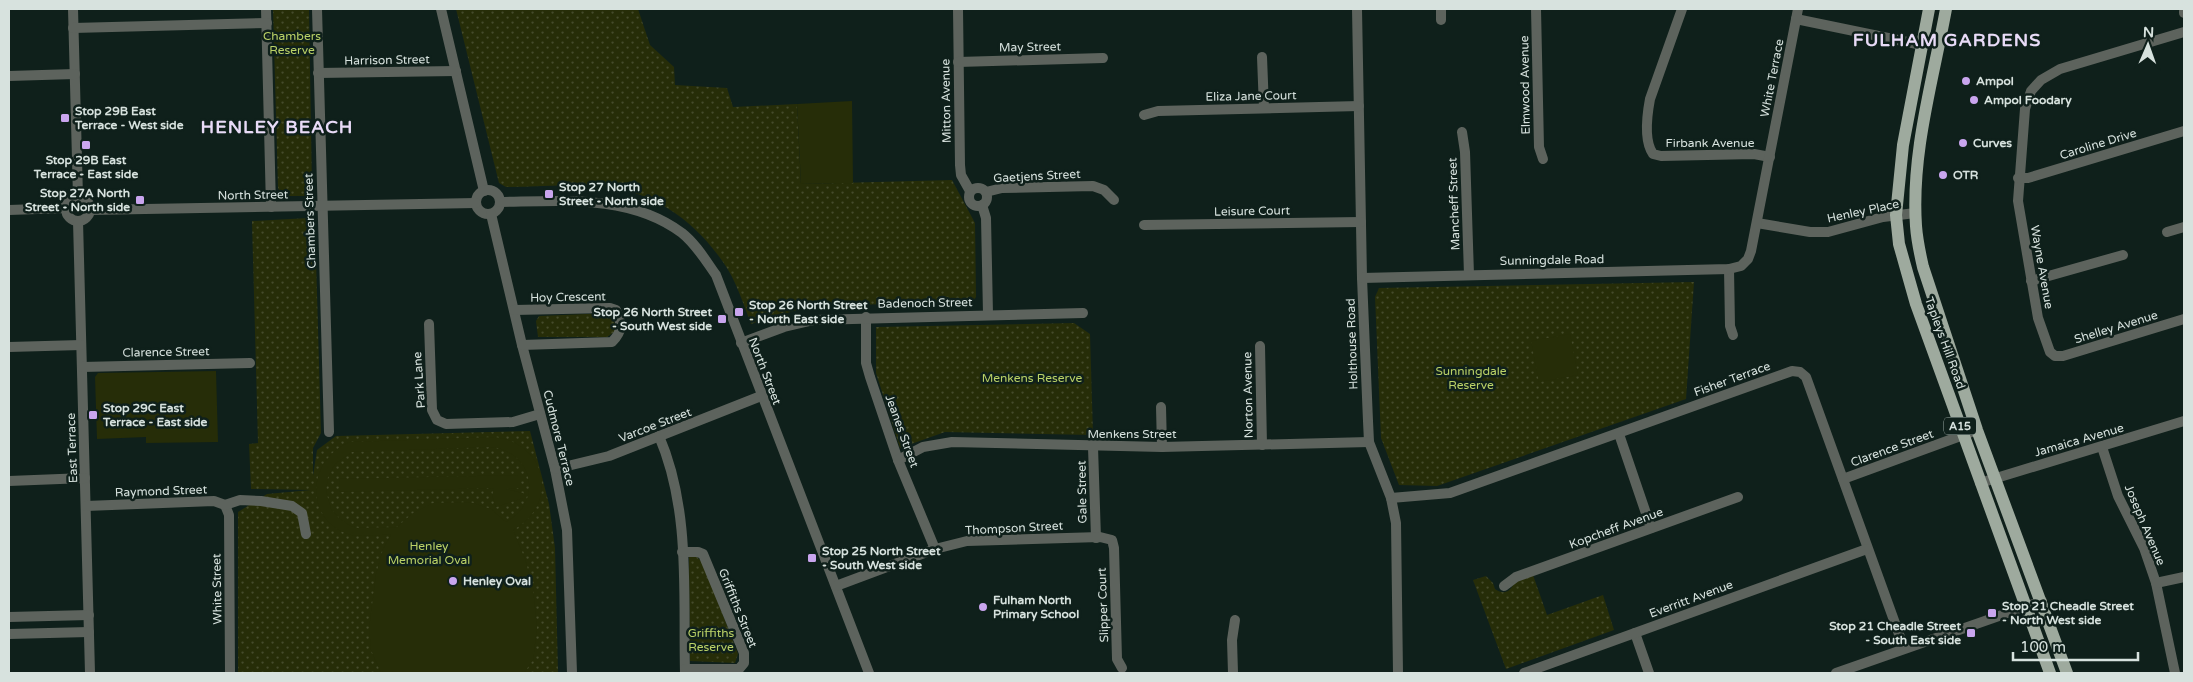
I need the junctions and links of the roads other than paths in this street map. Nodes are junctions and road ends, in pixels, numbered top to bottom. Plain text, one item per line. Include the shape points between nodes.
1 (73, 9) edge
2 (266, 9) edge
3 (316, 9) edge
4 (441, 9) edge
5 (958, 9) edge
6 (1357, 9) edge
7 (1441, 9) edge
8 (1536, 9) edge
9 (1682, 9) edge
10 (1929, 9) edge
11 (1946, 9) edge
12 (1797, 14) edge
13 (1441, 20) dead end
14 (267, 23) junction
15 (73, 28) junction
16 (2184, 32) edge
17 (1922, 45) junction
18 (1262, 57) dead end
19 (1103, 58) dead end
20 (958, 62) junction
21 (456, 72) junction
22 (318, 73) junction
23 (75, 74) junction
24 (9, 76) edge
25 (1359, 106) junction
26 (1264, 108) junction
27 (1144, 115) dead end
28 (2184, 131) edge
29 (1462, 132) dead end
30 (1770, 157) junction
31 (1543, 160) dead end
32 (2018, 178) junction
33 (484, 190) junction
34 (970, 191) junction
35 (986, 192) junction
36 (78, 197) junction
37 (1114, 200) dead end
38 (500, 202) junction
39 (476, 203) junction
40 (982, 205) junction
41 (322, 206) junction
42 (271, 207) junction
43 (66, 208) junction
44 (9, 210) edge
45 (90, 210) junction
46 (1915, 213) junction
47 (491, 214) junction
48 (1896, 215) junction
49 (78, 221) junction
50 (1361, 222) junction
51 (1758, 223) junction
52 (1144, 225) dead end
53 (2184, 227) edge
54 (2167, 232) dead end
55 (2123, 255) dead end
56 (1741, 266) joint
57 (1729, 269) junction
58 (1469, 275) junction
59 (1362, 278) junction
60 (2031, 281) junction
61 (514, 310) junction
62 (1083, 313) dead end
63 (988, 314) junction
64 (866, 317) junction
65 (2184, 321) edge
66 (429, 324) dead end
67 (1733, 335) dead end
68 (741, 343) junction
69 (81, 345) junction
70 (522, 345) junction
71 (1260, 346) dead end
72 (9, 347) edge
73 (2055, 356) joint
74 (250, 363) dead end
75 (82, 367) junction
76 (762, 396) junction
77 (1162, 407) dead end
78 (540, 414) junction
79 (2184, 421) edge
80 (1977, 430) junction
81 (329, 432) dead end
82 (1619, 434) junction
83 (1963, 435) junction
84 (659, 436) junction
85 (1369, 442) junction
86 (1262, 445) junction
87 (1093, 447) junction
88 (2102, 447) junction
89 (1162, 448) junction
90 (898, 460) junction
91 (555, 469) junction
92 (1995, 477) junction
93 (85, 478) junction
94 (1844, 479) junction
95 (9, 481) edge
96 (1980, 483) junction
97 (1738, 497) dead end
98 (1391, 498) junction
99 (224, 505) junction
100 (86, 506) junction
101 (1651, 528) junction
102 (306, 534) dead end
103 (1096, 538) junction
104 (1112, 540) joint
105 (935, 549) junction
106 (1867, 549) junction
107 (682, 552) junction
108 (2184, 577) edge
109 (2156, 583) junction
110 (836, 586) junction
111 (1504, 586) dead end
112 (2042, 601) junction
113 (2026, 606) junction
114 (89, 615) junction
115 (9, 617) edge
116 (1235, 620) dead end
117 (89, 632) junction
118 (1635, 633) junction
119 (9, 634) edge
120 (1904, 648) junction
121 (1122, 668) dead end
122 (685, 671) edge
123 (90, 673) edge
124 (230, 673) edge
125 (572, 673) edge
126 (869, 673) edge
127 (1233, 673) edge
128 (1398, 673) edge
129 (1524, 673) edge
130 (1649, 673) edge
131 (1836, 673) edge
132 (2050, 673) edge
133 (2066, 673) edge
134 (2176, 673) edge

1 - 15 street
2 - 14 street
3 - 22 street, Chambers Street
4 - 21 street
5 - 20 street, Mitton Avenue
6 - 25 street, Holthouse Road
7 - 13 street
8 - 31 street, Elmwood Avenue via 1539,147
9 - 30 street, Firbank Avenue via 1650,99 1649,148 1653,154 1661,156 1754,154
10 - 17 main road, Tapleys Hill Road / A15
11 - 46 main road, Tapleys Hill Road / A15 via 1921,134
12 - 17 street
12 - 30 street, White Terrace
14 - 15 street
14 - 42 street
15 - 23 street
16 - 32 street, Wayne Avenue via 2070,65 2041,80 2031,92 2025,110
17 - 48 main road, Tapleys Hill Road / A15 via 1903,145
18 - 26 street
19 - 20 street, May Street
20 - 34 street, Mitton Avenue via 961,175
21 - 22 street, Harrison Street
21 - 33 street
22 - 41 street, Chambers Street
23 - 24 street
23 - 36 street
25 - 26 street, Eliza Jane Court
25 - 50 street, Holthouse Road
26 - 27 street, Eliza Jane Court via 1158,111
28 - 32 street, Caroline Drive via 2028,178
29 - 58 street, Mancheff Street
30 - 51 street, White Terrace
32 - 60 street, Wayne Avenue via 2018,201
33 - 38 street via 495,192
33 - 39 street via 478,194
34 - 35 street via 978,187
34 - 40 street via 970,201 976,206
35 - 37 street, Gaetjens Street via 1002,188 1093,186 1104,190
35 - 40 street via 987,201
36 - 43 street via 68,201
36 - 45 street via 89,203
38 - 47 street
38 - 68 street, North Street via 597,202 641,211 669,226 682,234 716,275
39 - 41 street, North Street
39 - 47 street via 480,212
40 - 63 street via 986,218
41 - 42 street, North Street
41 - 81 street, Chambers Street
42 - 45 street, North Street
43 - 44 street
43 - 49 street via 71,219
45 - 49 street via 87,217
46 - 48 street, Henley Place
46 - 80 main road, Tapleys Hill Road / A15 via 1923,267
47 - 61 street, Cudmore Terrace
48 - 51 street, Henley Place via 1828,232
48 - 83 main road, Tapleys Hill Road / A15 via 1905,270
49 - 69 street, East Terrace
50 - 52 street, Leisure Court
50 - 59 street, Holthouse Road
51 - 56 street, White Terrace via 1748,259
53 - 54 street
55 - 60 street
56 - 57 street, Sunningdale Road
57 - 58 street, Sunningdale Road
57 - 67 street
58 - 59 street, Sunningdale Road
59 - 85 street, Holthouse Road
60 - 73 street, Wayne Avenue via 2038,318 2050,352
61 - 70 street, Cudmore Terrace
61 - 70 street, Hoy Crescent via 610,308 616,310 622,328 612,342
62 - 63 street, Badenoch Street
63 - 64 street, Badenoch Street
64 - 68 street, Badenoch Street via 799,322
64 - 90 street, Jeanes Street via 866,363
65 - 73 street, Shelley Avenue
66 - 78 street, Park Lane via 432,410 437,420 446,424 513,422
68 - 76 street, North Street
69 - 72 street
69 - 75 street, East Terrace
70 - 78 street, Cudmore Terrace
71 - 86 street, Norton Avenue
74 - 75 street, Clarence Street
75 - 93 street, East Terrace
76 - 84 street, Varcoe Street
76 - 110 street, North Street
77 - 89 street
78 - 91 street, Cudmore Terrace
79 - 88 street, Jamaica Avenue
80 - 83 street, Clarence Street
80 - 92 main road, Tapleys Hill Road / A15
82 - 94 street, Fisher Terrace via 1792,371 1800,372 1806,377
82 - 98 street, Fisher Terrace via 1450,493
82 - 101 street
83 - 94 street, Clarence Street
83 - 96 main road, Tapleys Hill Road / A15
84 - 91 street, Varcoe Street via 609,456
84 - 107 street, Griffiths Street via 676,482
85 - 86 street, Menkens Street
85 - 98 street, Holthouse Road
86 - 89 street, Menkens Street
87 - 89 street, Menkens Street
87 - 90 street, Menkens Street via 952,442 923,447
87 - 103 street, Gale Street
88 - 92 street, Jamaica Avenue
88 - 109 street, Joseph Avenue via 2118,496 2144,548
90 - 105 street, Jeanes Street
91 - 125 street, Cudmore Terrace via 567,530
92 - 96 street, Jamaica Avenue
92 - 112 main road, Tapleys Hill Road / A15
93 - 95 street
93 - 100 street, East Terrace
94 - 106 street, Fisher Terrace
96 - 113 main road, Tapleys Hill Road / A15
97 - 101 street, Kopcheff Avenue
98 - 128 street, Holthouse Road via 1396,523
99 - 100 street, Raymond Street via 214,501
99 - 102 street, Raymond Street via 240,500 292,506 302,513
99 - 124 street, White Street via 228,515
100 - 114 street, East Terrace
101 - 111 street, Kopcheff Avenue via 1516,577
103 - 104 street, Thompson Street
103 - 105 street, Thompson Street via 967,542
104 - 121 street, Slipper Court via 1117,659
105 - 110 street, Thompson Street
106 - 118 street, Everritt Avenue
106 - 120 street, Fisher Terrace
107 - 122 street, Griffiths Street
107 - 122 street, Griffiths Street via 703,554 744,653 744,663 739,669
108 - 109 street
109 - 134 street, Joseph Avenue
110 - 126 street, North Street
112 - 113 street
112 - 133 main road, Tapleys Hill Road / A15
113 - 120 street
113 - 132 main road, Tapleys Hill Road / A15
114 - 115 street
114 - 117 street, East Terrace
116 - 127 street
117 - 119 street
117 - 123 street, East Terrace
118 - 129 street, Everritt Avenue
118 - 130 street
120 - 131 street

